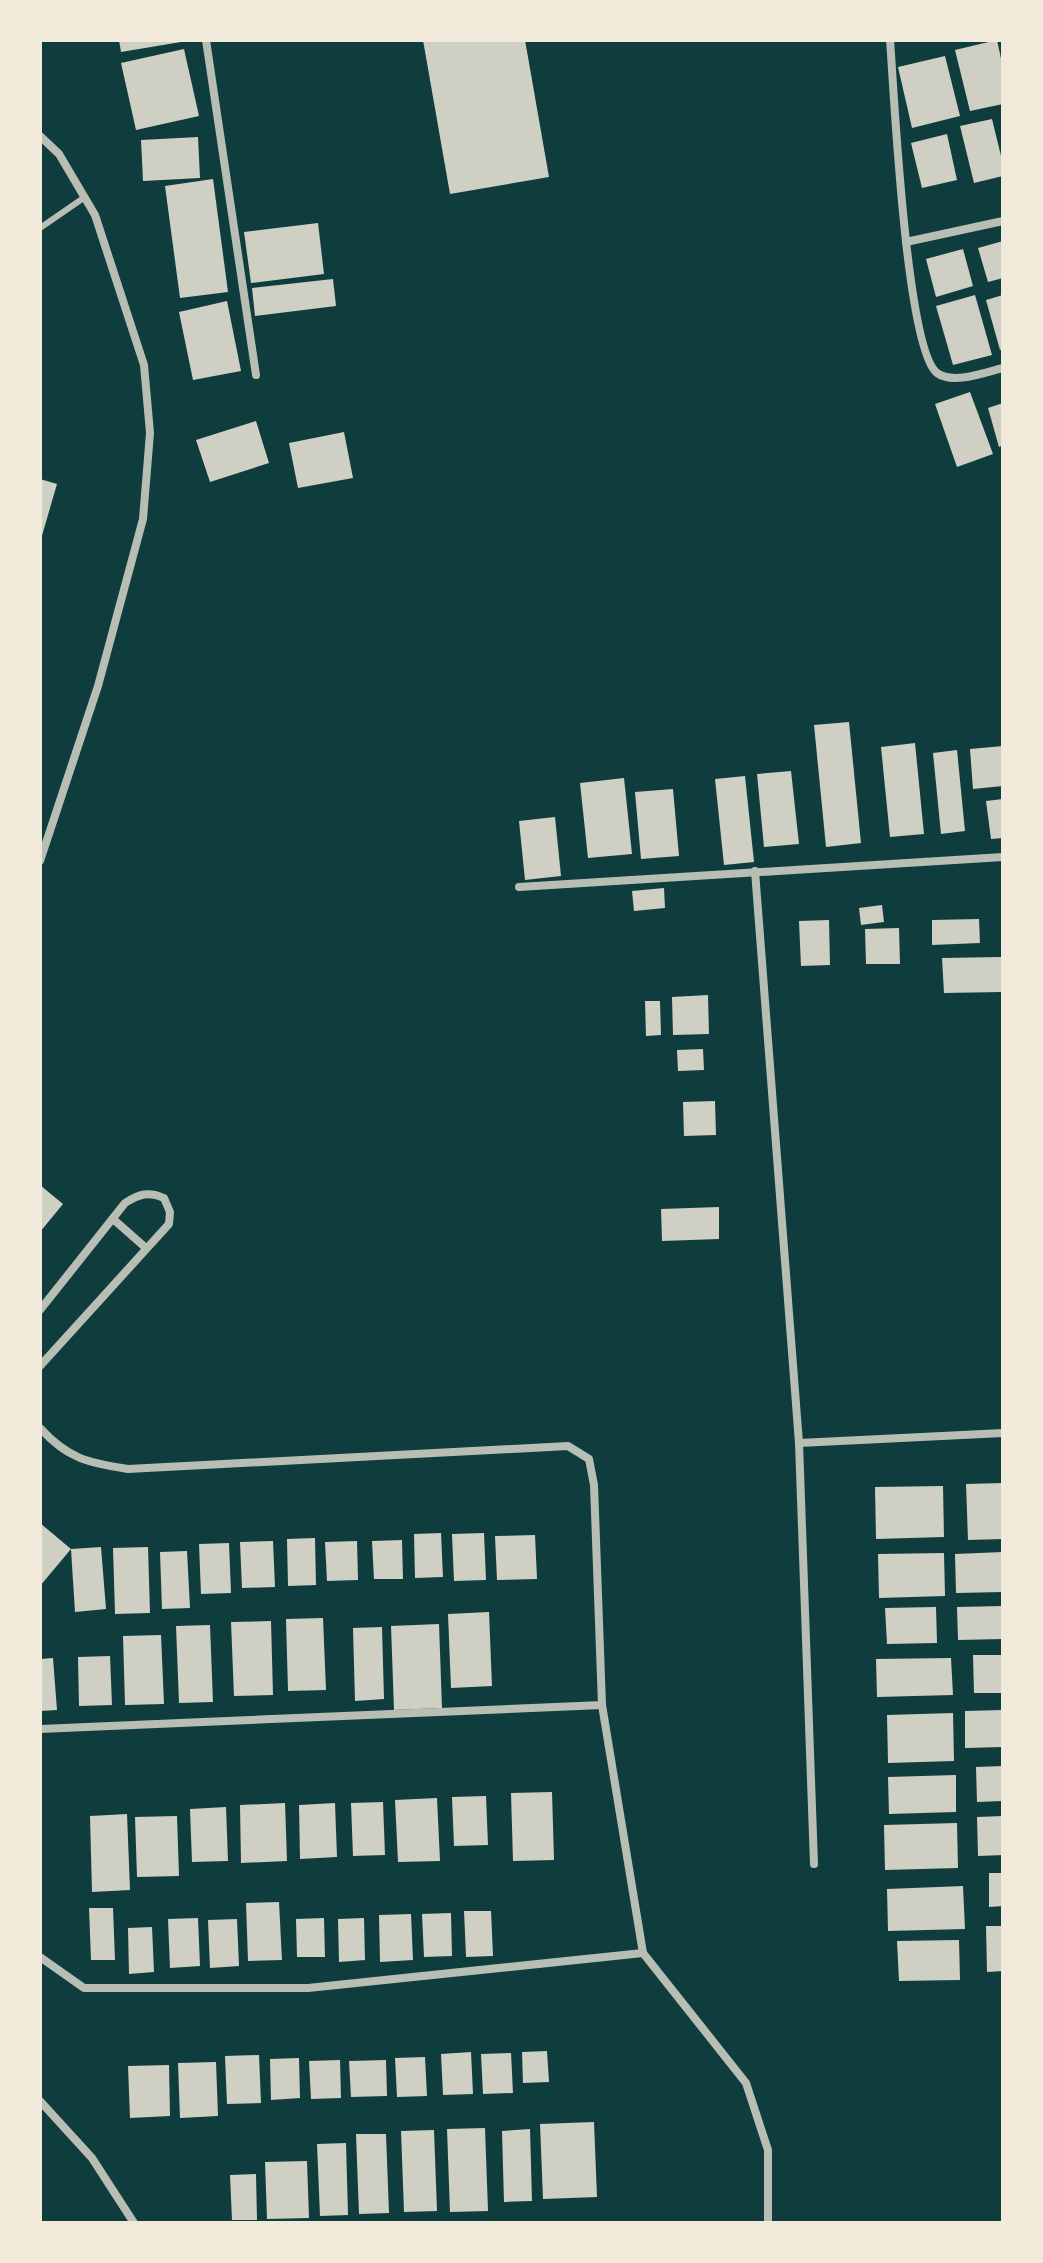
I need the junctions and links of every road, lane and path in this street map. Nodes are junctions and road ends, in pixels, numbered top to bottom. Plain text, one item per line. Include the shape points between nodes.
1 (206, 40) edge
2 (890, 40) edge
3 (40, 136) edge
4 (85, 197) junction
5 (1003, 221) edge
6 (40, 228) edge
7 (906, 242) junction
8 (1003, 368) edge
9 (256, 375) dead end
10 (1003, 857) edge
11 (40, 861) edge
12 (755, 871) junction
13 (519, 887) dead end
14 (113, 1219) junction
15 (146, 1248) junction
16 (40, 1310) edge
17 (40, 1366) edge
18 (40, 1428) edge
19 (1003, 1433) edge
20 (799, 1443) junction
21 (602, 1705) junction
22 (40, 1729) edge
23 (814, 1864) dead end
24 (643, 1953) junction
25 (40, 1957) edge
26 (40, 2101) edge
27 (134, 2223) edge
28 (768, 2223) edge

1 - 9 street
2 - 7 street
3 - 4 street via 59,154
4 - 6 lane
4 - 11 street via 144,365 150,433 143,519 98,686
5 - 7 street
7 - 8 street via 916,319 928,361 938,374 951,378
10 - 12 street
12 - 13 street
12 - 20 street
14 - 15 street
14 - 15 street via 137,1195 153,1192 164,1198 169,1224
14 - 16 street
15 - 17 street
18 - 21 street via 54,1444 88,1463 128,1469 568,1446 589,1459 594,1485
19 - 20 street
20 - 23 street
21 - 22 street
21 - 24 street
24 - 25 street via 308,1988 84,1988
24 - 28 street via 746,2083 768,2150
26 - 27 street via 92,2158

